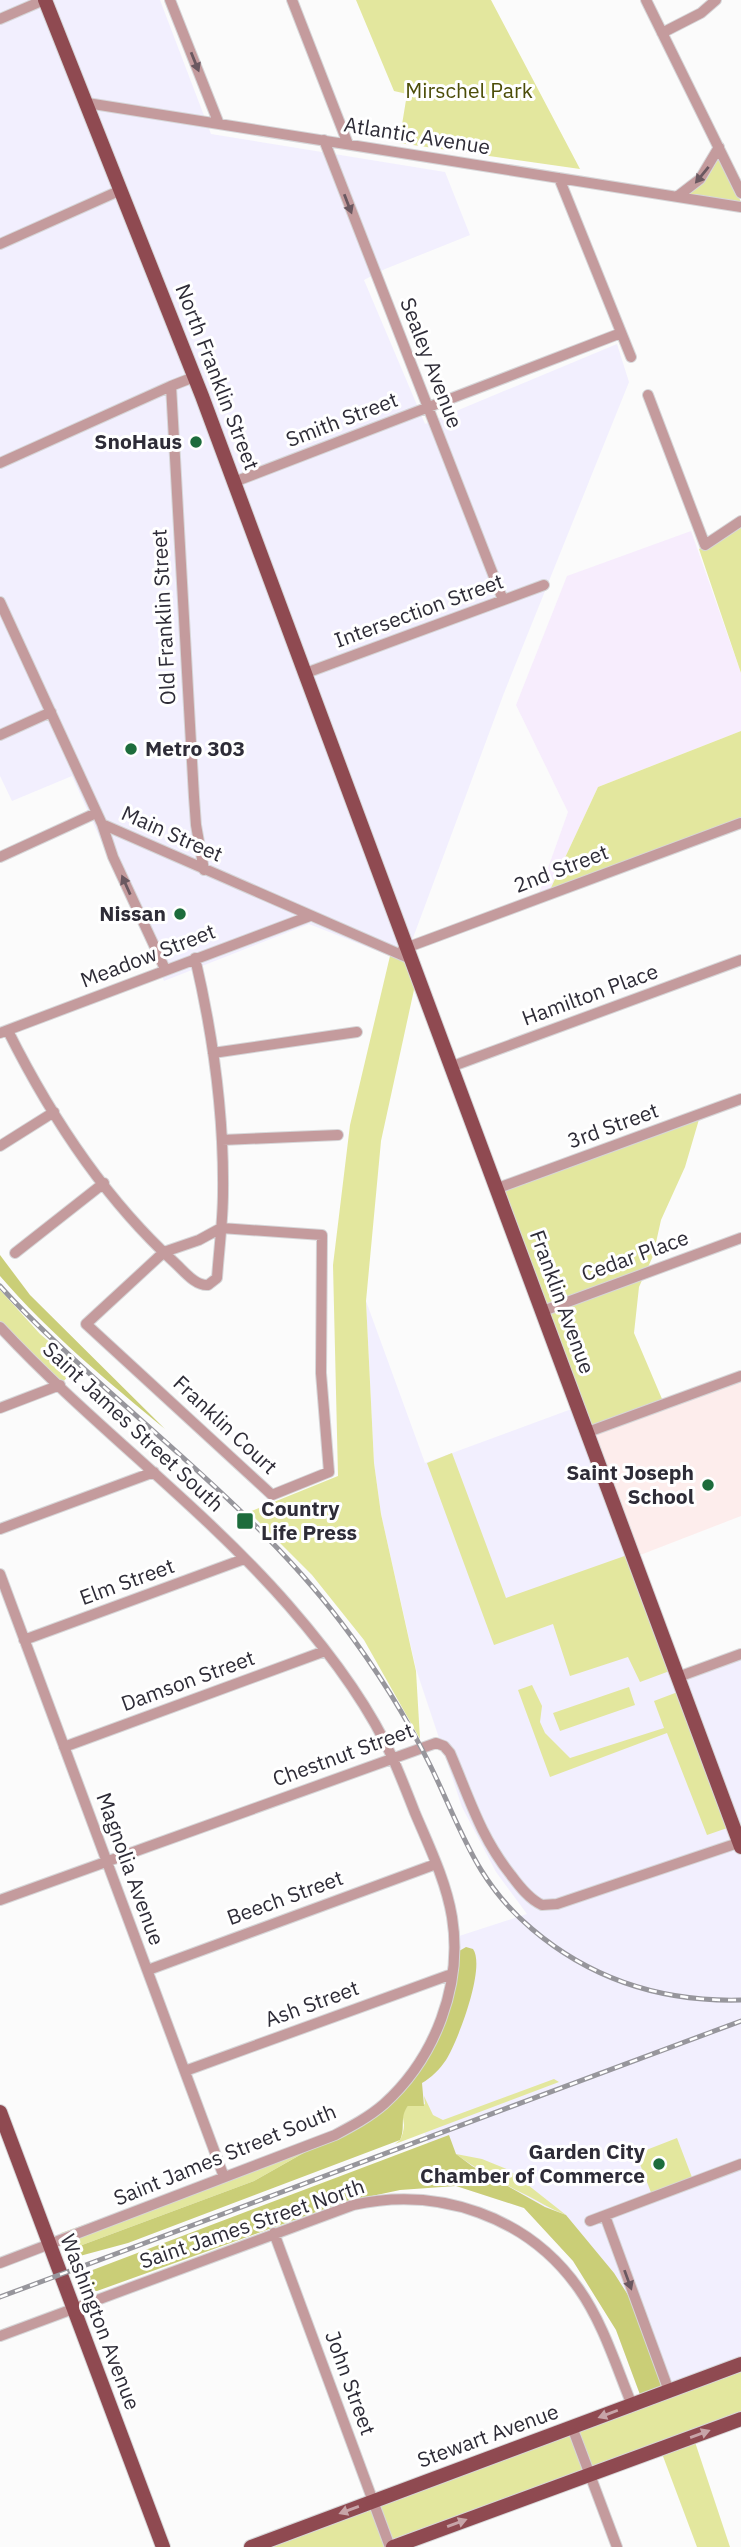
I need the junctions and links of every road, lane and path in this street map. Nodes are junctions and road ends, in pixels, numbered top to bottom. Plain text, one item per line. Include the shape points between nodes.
1 (44, 0) edge
2 (170, 0) edge
3 (292, 0) edge
4 (646, 0) edge
5 (716, 0) edge
6 (0, 19) edge
7 (662, 33) junction
8 (87, 103) junction
9 (219, 124) junction
10 (324, 140) junction
11 (348, 144) junction
12 (719, 148) junction
13 (559, 178) junction
14 (121, 190) junction
15 (741, 193) edge
16 (678, 196) junction
17 (741, 206) edge
18 (0, 244) edge
19 (621, 333) junction
20 (631, 357) dead end
21 (194, 377) junction
22 (171, 386) junction
23 (648, 395) dead end
24 (428, 407) junction
25 (0, 463) edge
26 (234, 482) junction
27 (741, 521) edge
28 (544, 585) dead end
29 (503, 600) junction
30 (0, 602) edge
31 (3, 614) edge
32 (306, 673) junction
33 (51, 712) junction
34 (0, 735) edge
35 (343, 772) joint
36 (96, 813) junction
37 (741, 822) edge
38 (102, 824) junction
39 (0, 857) edge
40 (204, 870) junction
41 (310, 916) junction
42 (406, 953) junction
43 (195, 958) junction
44 (741, 960) edge
45 (165, 970) junction
46 (4, 1032) edge
47 (357, 1032) dead end
48 (214, 1053) junction
49 (453, 1066) junction
50 (741, 1099) edge
51 (54, 1112) junction
52 (338, 1135) dead end
53 (222, 1140) junction
54 (0, 1146) edge
55 (104, 1183) junction
56 (498, 1188) junction
57 (221, 1228) junction
58 (741, 1238) edge
59 (164, 1252) junction
60 (15, 1253) dead end
61 (543, 1311) junction
62 (0, 1326) edge
63 (741, 1376) edge
64 (60, 1385) junction
65 (0, 1408) edge
66 (588, 1432) junction
67 (154, 1472) junction
68 (0, 1529) edge
69 (244, 1559) junction
70 (0, 1574) edge
71 (24, 1640) junction
72 (325, 1651) junction
73 (741, 1654) edge
74 (678, 1677) junction
75 (64, 1747) junction
76 (392, 1757) junction
77 (740, 1844) edge
78 (107, 1861) junction
79 (436, 1864) junction
80 (0, 1900) edge
81 (148, 1970) junction
82 (452, 1973) junction
83 (185, 2071) junction
84 (0, 2112) edge
85 (741, 2164) edge
86 (223, 2177) junction
87 (605, 2216) junction
88 (590, 2221) dead end
89 (274, 2233) junction
90 (49, 2246) junction
91 (0, 2263) edge
92 (73, 2309) junction
93 (0, 2336) edge
94 (741, 2364) edge
95 (669, 2391) junction
96 (632, 2404) junction
97 (741, 2419) edge
98 (572, 2427) junction
99 (590, 2474) junction
100 (373, 2501) junction
101 (163, 2547) edge
102 (251, 2547) edge
103 (391, 2547) edge
104 (617, 2547) edge

1 - 6 street
1 - 8 main road, North Franklin Street
2 -> 9 street
3 - 11 street
4 - 7 street
5 - 7 street
7 - 12 street
8 - 9 street, Atlantic Avenue
8 - 14 main road, North Franklin Street
9 - 10 street, Atlantic Avenue
10 - 11 street, Atlantic Avenue
10 -> 24 street, Sealey Avenue
11 - 13 street, Atlantic Avenue
12 - 15 street
12 -> 16 street via 701,179
13 - 16 street, Atlantic Avenue
13 - 19 street
14 - 18 street
14 - 21 main road, North Franklin Street
16 - 17 street, Atlantic Avenue
19 - 20 street
19 - 24 street, Smith Street
21 - 22 street
21 - 26 main road, North Franklin Street
22 - 25 street
22 - 40 street, Old Franklin Street via 194,800
23 - 27 street via 705,545
24 - 26 street, Smith Street
24 - 29 street, Sealey Avenue
26 - 32 main road, North Franklin Street
28 - 29 street, Intersection Street
29 - 32 street, Intersection Street
30 - 31 street, Main Street
31 - 33 street, Main Street
32 - 35 main road, North Franklin Street
33 - 34 street
33 - 36 street, Main Street
35 - 42 main road, Franklin Avenue
36 - 38 street, Main Street
36 - 39 street
37 - 42 street, 2nd Street
38 - 40 street, Main Street
45 -> 38 street
40 - 41 street, Main Street
41 - 42 street, Main Street
41 - 43 street, Meadow Street
42 - 49 main road, Franklin Avenue
43 - 45 street, Meadow Street
43 - 48 street
44 - 49 street, Hamilton Place
45 - 46 street, Meadow Street
46 - 51 street
47 - 48 street
48 - 53 street
49 - 56 main road, Franklin Avenue
50 - 56 street, 3rd Street
51 - 54 street
51 - 55 street
52 - 53 street
53 - 57 street
55 - 59 street
55 - 60 street
56 - 61 main road, Franklin Avenue
57 - 59 street
57 - 59 street via 217,1278 212,1283 197,1283
57 - 59 street, Franklin Court via 322,1235 321,1373 329,1472 272,1495 86,1324
58 - 61 street, Cedar Place
61 - 66 main road, Franklin Avenue
62 - 64 street, Saint James Street South
63 - 66 street
64 - 65 street
64 - 67 street, Saint James Street South
66 - 74 main road, Franklin Avenue
67 - 68 street
67 - 69 street, Saint James Street South
69 - 71 street, Elm Street
69 - 72 street, Saint James Street South
70 - 71 street, Magnolia Avenue
71 - 75 street, Magnolia Avenue
72 - 75 street, Damson Street
72 - 76 street, Saint James Street South via 369,1714
73 - 74 street
74 - 77 main road, Franklin Avenue
75 - 78 street, Magnolia Avenue
76 - 77 street, Chestnut Street via 429,1744 444,1746 490,1847 523,1890 545,1906
76 - 78 street, Chestnut Street
76 - 79 street, Saint James Street South
78 - 80 street, Chestnut Street
78 - 81 street, Magnolia Avenue
79 - 81 street, Beech Street
79 - 82 street, Saint James Street South via 452,1915
81 - 83 street, Magnolia Avenue
82 - 83 street, Ash Street
82 - 86 street, Saint James Street South via 432,2041 385,2103 335,2135
83 - 86 street, Magnolia Avenue
84 - 90 main road, Washington Avenue
85 - 87 street
86 - 90 street, Saint James Street South
87 - 88 street
87 -> 95 street
89 - 92 street, Saint James Street North
89 - 96 street, Saint James Street North via 354,2205 398,2198 449,2203 501,2221 536,2243 579,2288
89 - 100 street, John Street
90 - 91 street, Saint James Street South
90 - 92 main road, Washington Avenue
92 - 93 street, Saint James Street North
92 - 101 main road, Washington Avenue
94 - 95 main road, Stewart Avenue
95 - 96 main road, Stewart Avenue
96 -> 98 main road, Stewart Avenue
99 -> 97 main road
98 - 99 street
98 - 100 main road, Stewart Avenue
103 -> 99 main road
99 - 104 street
100 -> 102 main road, Stewart Avenue
100 - 103 street, John Street

